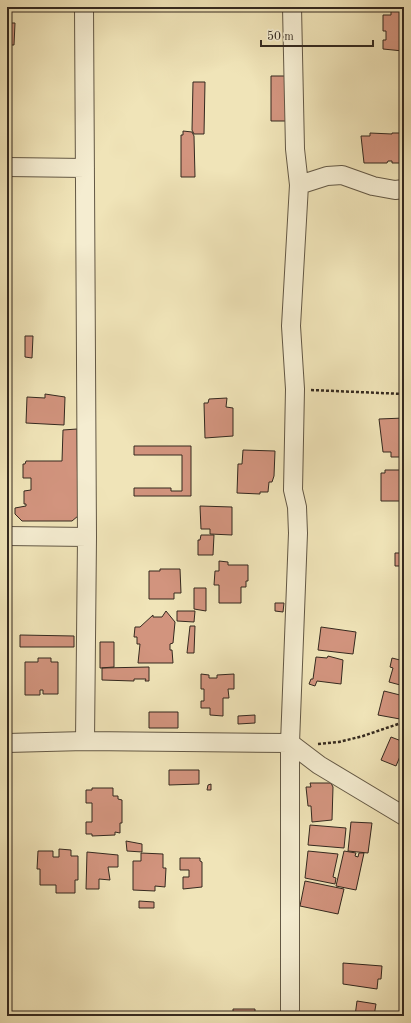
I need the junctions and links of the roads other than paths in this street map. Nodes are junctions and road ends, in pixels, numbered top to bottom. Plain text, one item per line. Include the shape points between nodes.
1 (84, 7) edge
2 (292, 7) edge
3 (7, 167) edge
4 (85, 168) junction
5 (299, 185) junction
6 (404, 189) edge
7 (7, 536) edge
8 (87, 537) junction
9 (85, 741) junction
10 (7, 743) edge
11 (290, 743) junction
12 (404, 816) edge
13 (290, 1016) edge

1 - 4 street
2 - 5 street via 295,149
3 - 4 street
4 - 8 street
5 - 6 street via 328,176 342,175 373,186
5 - 11 street via 290,326 295,389 294,490 298,533
7 - 8 street
8 - 9 street
9 - 10 street
9 - 11 street
11 - 12 street via 319,765
11 - 13 street

